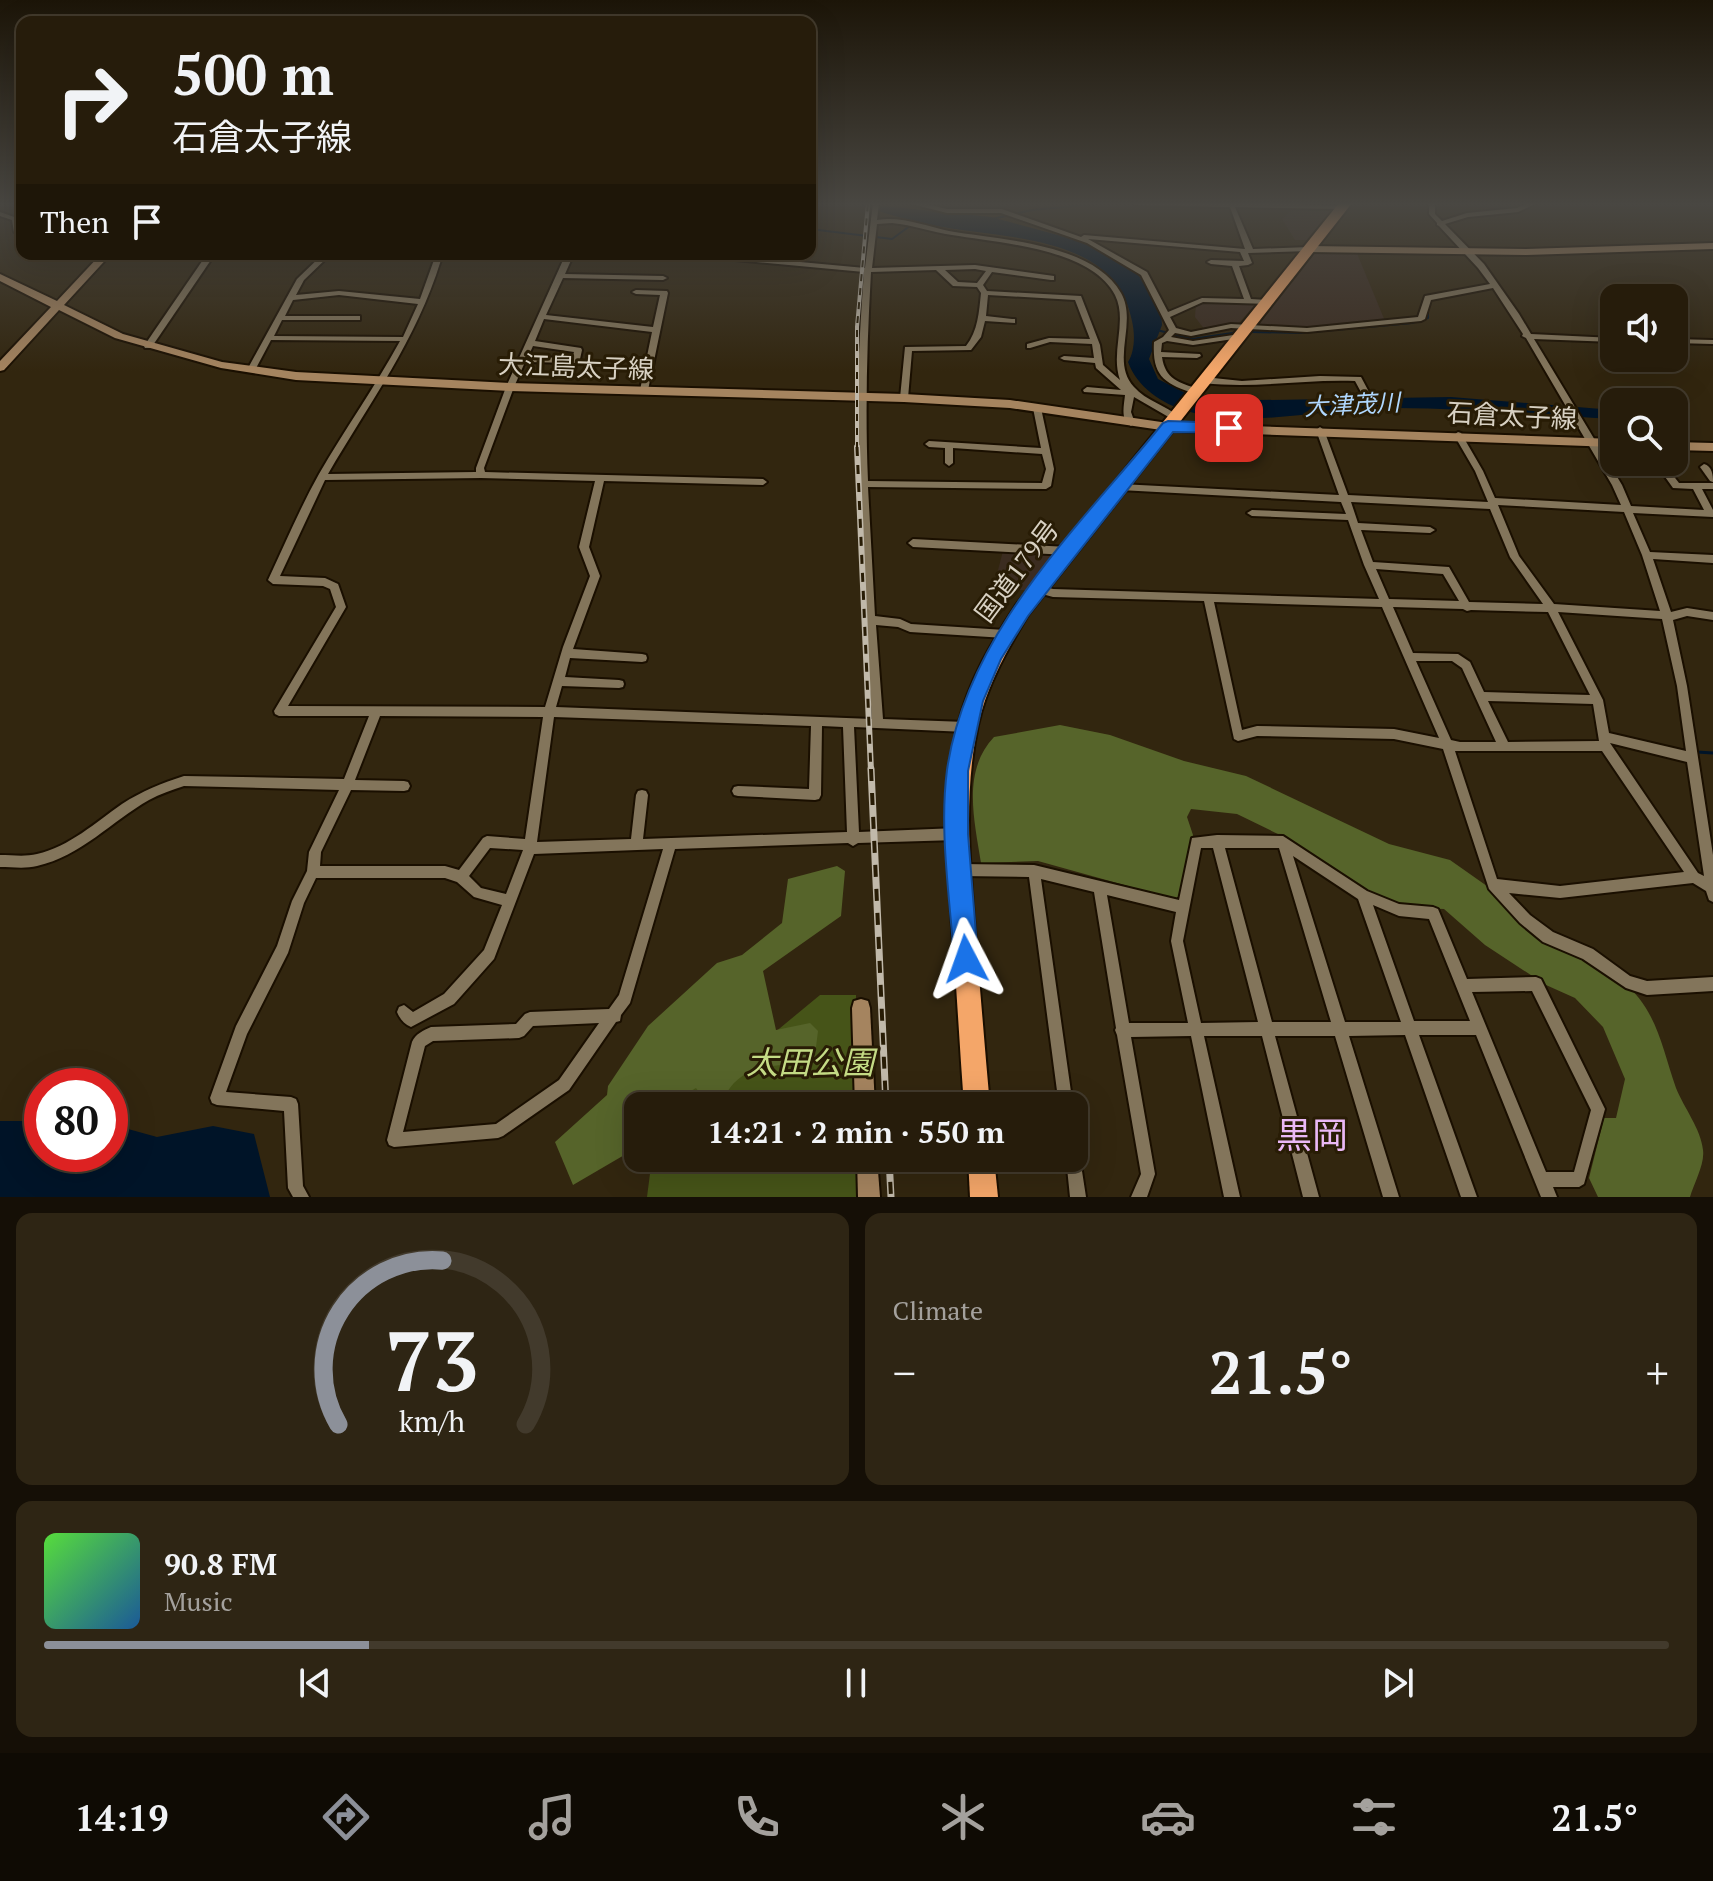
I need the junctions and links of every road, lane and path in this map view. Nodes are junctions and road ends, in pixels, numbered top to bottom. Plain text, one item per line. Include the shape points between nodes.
1 (869, 259) edge
2 (1070, 259) edge
3 (1121, 259) edge
4 (1248, 259) edge
5 (1301, 259) edge
6 (1471, 259) edge
7 (100, 260) edge
8 (207, 260) edge
9 (321, 260) edge
10 (437, 260) edge
11 (567, 260) edge
12 (773, 260) edge
13 (1211, 262) dead end
14 (1235, 264) junction
15 (937, 267) junction
16 (867, 270) junction
17 (990, 270) junction
18 (560, 276) junction
19 (0, 277) edge
20 (663, 278) dead end
21 (1051, 278) dead end
22 (1491, 285) junction
23 (982, 289) junction
24 (636, 292) dead end
25 (293, 298) junction
26 (1248, 301) junction
27 (423, 302) junction
28 (1267, 302) junction
29 (56, 307) junction
30 (1168, 315) junction
31 (543, 317) junction
32 (281, 318) junction
33 (357, 318) dead end
34 (982, 318) junction
35 (1012, 321) dead end
36 (655, 330) junction
37 (1173, 330) junction
38 (1244, 332) junction
39 (1526, 336) junction
40 (270, 338) junction
41 (403, 339) junction
42 (1166, 339) junction
43 (1600, 339) edge
44 (1688, 341) edge
45 (1095, 342) junction
46 (1713, 342) edge
47 (531, 343) junction
48 (148, 346) junction
49 (1030, 346) dead end
50 (1156, 354) junction
51 (1197, 356) dead end
52 (1064, 358) dead end
53 (523, 359) junction
54 (1097, 361) junction
55 (0, 368) edge
56 (251, 370) junction
57 (381, 382) junction
58 (510, 387) junction
59 (1198, 388) junction
60 (644, 390) junction
61 (1087, 390) dead end
62 (1365, 392) dead end
63 (1132, 393) junction
64 (863, 397) junction
65 (904, 398) junction
66 (1037, 408) junction
67 (1174, 419) junction
68 (1131, 423) junction
69 (1320, 430) junction
70 (1458, 435) junction
71 (1593, 442) junction
72 (1600, 442) edge
73 (929, 444) dead end
74 (949, 445) junction
75 (1688, 446) edge
76 (1713, 447) edge
77 (1045, 451) junction
78 (949, 463) dead end
79 (1704, 467) dead end
80 (481, 475) junction
81 (1669, 476) edge
82 (322, 477) junction
83 (600, 477) junction
84 (1713, 479) edge
85 (763, 482) dead end
86 (865, 484) junction
87 (1696, 486) junction
88 (1713, 486) edge
89 (1120, 487) junction
90 (1342, 498) junction
91 (1492, 504) junction
92 (1628, 510) junction
93 (1252, 513) dead end
94 (1711, 514) edge
95 (1351, 521) junction
96 (1430, 530) dead end
97 (913, 543) dead end
98 (1068, 551) junction
99 (1647, 555) junction
100 (1713, 559) edge
101 (1369, 565) junction
102 (1039, 589) junction
103 (1208, 598) junction
104 (1386, 606) junction
105 (1467, 607) junction
106 (1551, 608) junction
107 (1666, 612) junction
108 (1713, 616) edge
109 (870, 620) junction
110 (1005, 634) junction
111 (566, 653) junction
112 (1412, 657) junction
113 (642, 658) dead end
114 (559, 681) junction
115 (619, 684) dead end
116 (1480, 696) junction
117 (1598, 700) junction
118 (376, 713) junction
119 (549, 713) junction
120 (817, 723) junction
121 (848, 723) junction
122 (878, 724) junction
123 (966, 727) junction
124 (1605, 741) junction
125 (1447, 743) junction
126 (1504, 746) junction
127 (1693, 758) junction
128 (348, 784) junction
129 (404, 786) dead end
130 (738, 791) dead end
131 (642, 795) dead end
132 (957, 834) junction
133 (853, 840) junction
134 (1217, 841) junction
135 (1283, 842) junction
136 (671, 843) junction
137 (636, 844) junction
138 (530, 846) junction
139 (0, 861) edge
140 (959, 870) junction
141 (1034, 871) junction
142 (313, 872) junction
143 (461, 877) junction
144 (1694, 877) junction
145 (1493, 885) junction
146 (1099, 887) junction
147 (1712, 890) edge
148 (1363, 895) junction
149 (509, 901) junction
150 (1181, 907) junction
151 (1713, 984) edge
152 (1462, 986) junction
153 (861, 1008) dead end
154 (404, 1012) dead end
155 (615, 1016) junction
156 (1338, 1028) junction
157 (1479, 1028) junction
158 (1410, 1029) junction
159 (1122, 1030) junction
160 (1196, 1030) junction
161 (1268, 1030) junction
162 (864, 1092) edge
163 (976, 1092) edge
164 (1064, 1092) edge
165 (868, 1172) edge
166 (982, 1172) edge
167 (1075, 1172) edge
168 (1542, 1180) junction
169 (301, 1197) edge
170 (869, 1197) edge
171 (984, 1197) edge
172 (1078, 1197) edge
173 (1139, 1197) edge
174 (1232, 1197) edge
175 (1311, 1197) edge
176 (1391, 1197) edge
177 (1469, 1197) edge
178 (1549, 1197) edge

1 - 16 street
2 - 63 street via 1107,279 1118,295 1125,329 1117,361
3 - 30 street via 1152,284
4 - 14 street
5 - 28 highway, 国道179号
6 - 22 street
7 - 29 main road
8 - 48 street
9 - 25 street via 301,279
10 - 27 street
11 - 18 street
12 - 16 street
13 - 14 street
14 - 26 street
15 - 16 street
15 - 17 street
15 - 23 street via 956,284
16 - 64 street
17 - 21 street
17 - 23 street
18 - 20 street
18 - 31 street
19 - 29 main road, 大江島太子線
22 - 38 street via 1428,298 1421,319
22 - 39 street
23 - 34 street
23 - 45 street via 1078,298
24 - 36 street via 664,293
25 - 27 street via 339,293
25 - 32 street
26 - 28 street
26 - 30 street via 1202,300
27 - 41 street
28 - 38 highway, 国道179号
29 - 48 main road, 大江島太子線
29 - 55 main road
30 - 37 street
31 - 36 street
31 - 47 street
32 - 33 street
32 - 40 street
34 - 35 street
34 - 65 street via 968,348 908,349
36 - 60 street
37 - 38 street
37 - 42 street
38 - 42 street via 1193,343
38 - 59 highway, 国道179号
39 - 43 street
39 - 71 street
40 - 41 street
40 - 56 street
41 - 57 street
42 - 50 street via 1158,342
44 - 46 street
45 - 49 street via 1049,340
45 - 54 street
47 - 53 street
47 - 53 street via 578,350 578,361
48 - 56 main road, 大江島太子線
50 - 51 street
50 - 59 street via 1166,380
52 - 54 street
53 - 58 street
54 - 63 street via 1103,372
56 - 57 main road, 大江島太子線
57 - 58 main road, 大江島太子線
57 - 82 street
58 - 60 main road, 大江島太子線
58 - 80 street
59 - 62 street via 1333,377 1358,379
59 - 67 highway, 国道179号
60 - 64 main road, 大江島太子線
61 - 63 street
63 - 67 street
63 - 68 street via 1127,412
64 - 65 main road, 大江島太子線
64 - 86 street
65 - 66 main road, 大江島太子線
66 - 68 main road, 大江島太子線
66 - 77 street
67 - 68 main road, 大江島太子線
67 - 69 main road, 石倉太子線
67 - 89 highway, 国道179号
69 - 70 main road, 石倉太子線
69 - 90 street
70 - 71 main road, 石倉太子線
70 - 91 street
71 - 72 main road, 石倉太子線
71 - 92 street
73 - 74 street
74 - 77 street
74 - 78 street
75 - 76 main road
77 - 86 street via 1050,469 1046,486
79 - 84 street
80 - 82 street
80 - 83 street
81 - 87 street via 1676,486
82 - 118 street via 273,580 325,582 334,587 341,607 279,711
83 - 85 street
83 - 111 street via 584,547 595,576
86 - 109 street
87 - 88 street
87 - 94 street
89 - 90 street
89 - 98 highway, 国道179号
90 - 91 street
90 - 95 street
91 - 92 street
91 - 106 street via 1515,557
92 - 94 street
92 - 99 street
93 - 95 street
95 - 96 street
95 - 101 street
97 - 98 street
98 - 102 highway, 国道179号
99 - 100 street
99 - 107 street
101 - 104 street
101 - 105 street via 1446,570
102 - 103 street
102 - 110 highway, 国道179号
103 - 104 street
103 - 125 street via 1238,736 1257,731 1394,734
104 - 105 street
104 - 112 street
105 - 106 street
106 - 107 street
106 - 117 street
107 - 108 street
107 - 127 street
109 - 110 street
109 - 122 street
110 - 123 highway, 国道179号 via 982,678
111 - 113 street
111 - 114 street
112 - 116 street via 1454,657 1466,665
112 - 125 street
114 - 115 street
114 - 119 street
116 - 117 street
116 - 126 street
117 - 124 street
118 - 119 street
118 - 128 street
119 - 120 street
119 - 138 street
120 - 121 street
120 - 130 street via 815,795
121 - 122 street
121 - 133 street
122 - 123 street
123 - 132 highway, 国道179号 via 958,771
124 - 126 street
124 - 127 street
124 - 144 street
125 - 126 street
125 - 145 street
127 - 147 street
128 - 129 street
128 - 139 street via 201,780 166,785 59,852 37,860
128 - 142 street via 315,852
131 - 137 street
132 - 133 street
132 - 140 highway, 国道179号
133 - 136 street
134 - 135 street
134 - 150 street via 1196,842
134 - 161 street
135 - 148 street
135 - 156 street
136 - 137 street
136 - 155 street
137 - 138 street
138 - 143 street via 487,842
138 - 149 street
140 - 141 street
140 - 163 highway, 国道179号
141 - 146 street
141 - 164 street
142 - 143 street via 394,870
142 - 169 street via 283,948 241,1031 217,1098 291,1104 296,1188
143 - 149 street via 478,893
144 - 145 street via 1560,892
144 - 147 street
145 - 151 street via 1548,937 1588,954 1626,981 1647,988
146 - 150 street
146 - 159 street
148 - 152 street via 1399,910 1433,913
148 - 158 street
149 - 154 street via 489,954 449,999 411,1020
150 - 160 street via 1177,941
152 - 157 street
152 - 168 street via 1536,984 1598,1109 1579,1179
153 - 162 main road
155 - 155 street via 564,1085 498,1131 394,1140 419,1042 431,1034 519,1031 530,1019
156 - 158 street
156 - 161 street
156 - 176 street
157 - 158 street
157 - 168 street
158 - 177 street
159 - 160 street
159 - 173 street via 1148,1174
160 - 161 street
160 - 174 street
161 - 175 street
165 - 170 main road
166 - 171 highway
167 - 172 street
168 - 178 street

